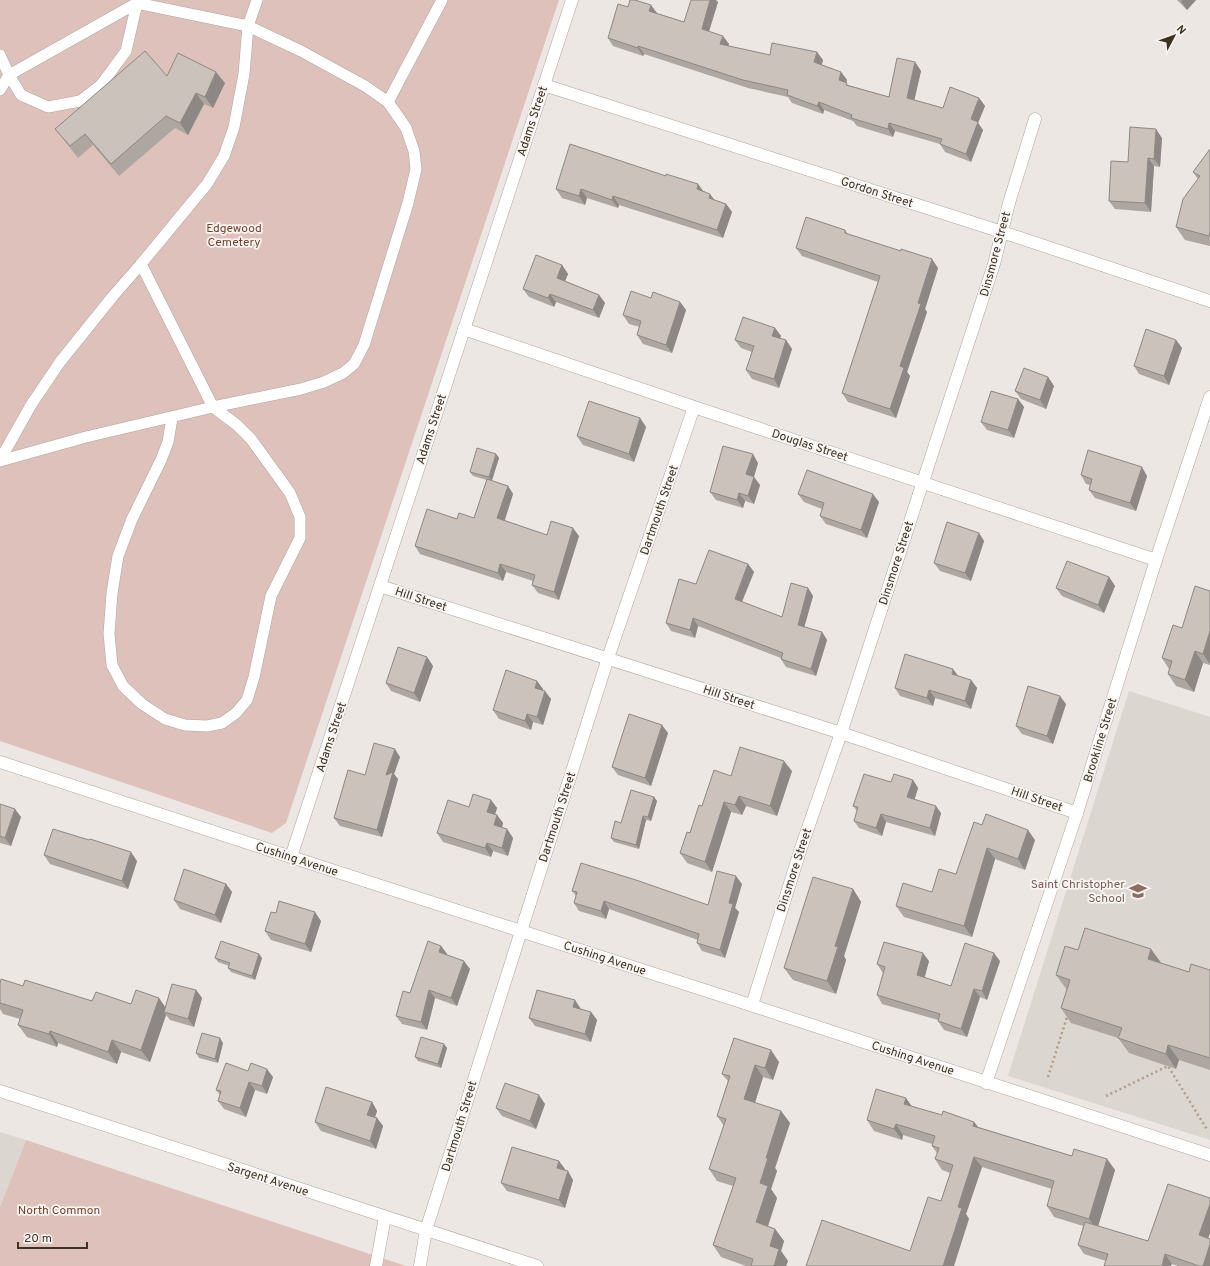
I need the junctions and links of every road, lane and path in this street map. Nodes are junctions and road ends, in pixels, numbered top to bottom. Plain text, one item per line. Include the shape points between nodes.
1 (257, 0) edge
2 (442, 0) edge
3 (572, 0) edge
4 (137, 2) edge
5 (248, 26) junction
6 (0, 55) edge
7 (4, 75) edge
8 (544, 85) junction
9 (0, 90) edge
10 (388, 102) junction
11 (1035, 119) dead end
12 (1002, 232) junction
13 (142, 264) junction
14 (1210, 301) edge
15 (464, 329) junction
16 (1210, 397) edge
17 (213, 407) junction
18 (694, 407) junction
19 (172, 418) junction
20 (0, 461) edge
21 (923, 482) junction
22 (1156, 560) junction
23 (380, 586) junction
24 (608, 658) junction
25 (841, 733) junction
26 (0, 762) edge
27 (1077, 813) junction
28 (291, 857) junction
29 (521, 931) junction
30 (752, 1005) junction
31 (1071, 1007) edge
32 (1048, 1077) dead end
33 (986, 1083) junction
34 (0, 1091) edge
35 (1106, 1096) dead end
36 (1208, 1131) dead end
37 (1210, 1155) edge
38 (386, 1217) junction
39 (426, 1230) junction
40 (376, 1266) edge
41 (420, 1266) edge
42 (537, 1266) edge

1 - 5 lane
2 - 10 lane
3 - 8 street, Adams Street
4 - 5 lane
4 - 7 lane
4 - 7 lane via 126,51 102,85 80,101 48,107 21,95
5 - 10 lane via 301,51 365,86
5 - 13 lane via 244,74 234,127 224,156 207,184
6 - 7 lane
7 - 9 lane
8 - 12 street, Gordon Street
8 - 15 street, Adams Street
10 - 17 lane via 406,128 414,151 416,168 408,203 364,345 354,364 343,373 324,382
11 - 12 street, Dinsmore Street
12 - 14 street, Gordon Street
12 - 21 street, Dinsmore Street via 994,264
13 - 17 lane
13 - 20 lane via 60,362 31,405
15 - 18 street, Douglas Street
15 - 23 street, Adams Street
16 - 22 street, Brookline Street
17 - 19 lane
17 - 19 lane via 251,439 290,492 300,517 300,538 271,596 247,700 222,724 185,725 165,719 142,704 123,686 112,665 109,634 118,556 132,519 161,460 168,442
18 - 21 street, Douglas Street
18 - 24 street, Dartmouth Street
19 - 20 lane via 86,437
21 - 22 street, Douglas Street
21 - 25 street, Dinsmore Street
22 - 27 street, Brookline Street
23 - 24 street, Hill Street
23 - 28 street, Adams Street
24 - 25 street, Hill Street
24 - 29 street, Dartmouth Street
25 - 27 street, Hill Street
25 - 30 street, Dinsmore Street via 801,848
26 - 28 street, Cushing Avenue
27 - 33 street, Brookline Street
28 - 29 street, Cushing Avenue
29 - 30 street, Cushing Avenue
29 - 39 street, Dartmouth Street
30 - 33 street, Cushing Avenue
31 - 32 path
33 - 37 street, Cushing Avenue
34 - 38 street, Sargent Avenue
35 - 36 path via 1168,1066
38 - 39 street, Sargent Avenue
38 - 40 street
39 - 41 street, Dartmouth Street
39 - 42 street, Sargent Avenue

